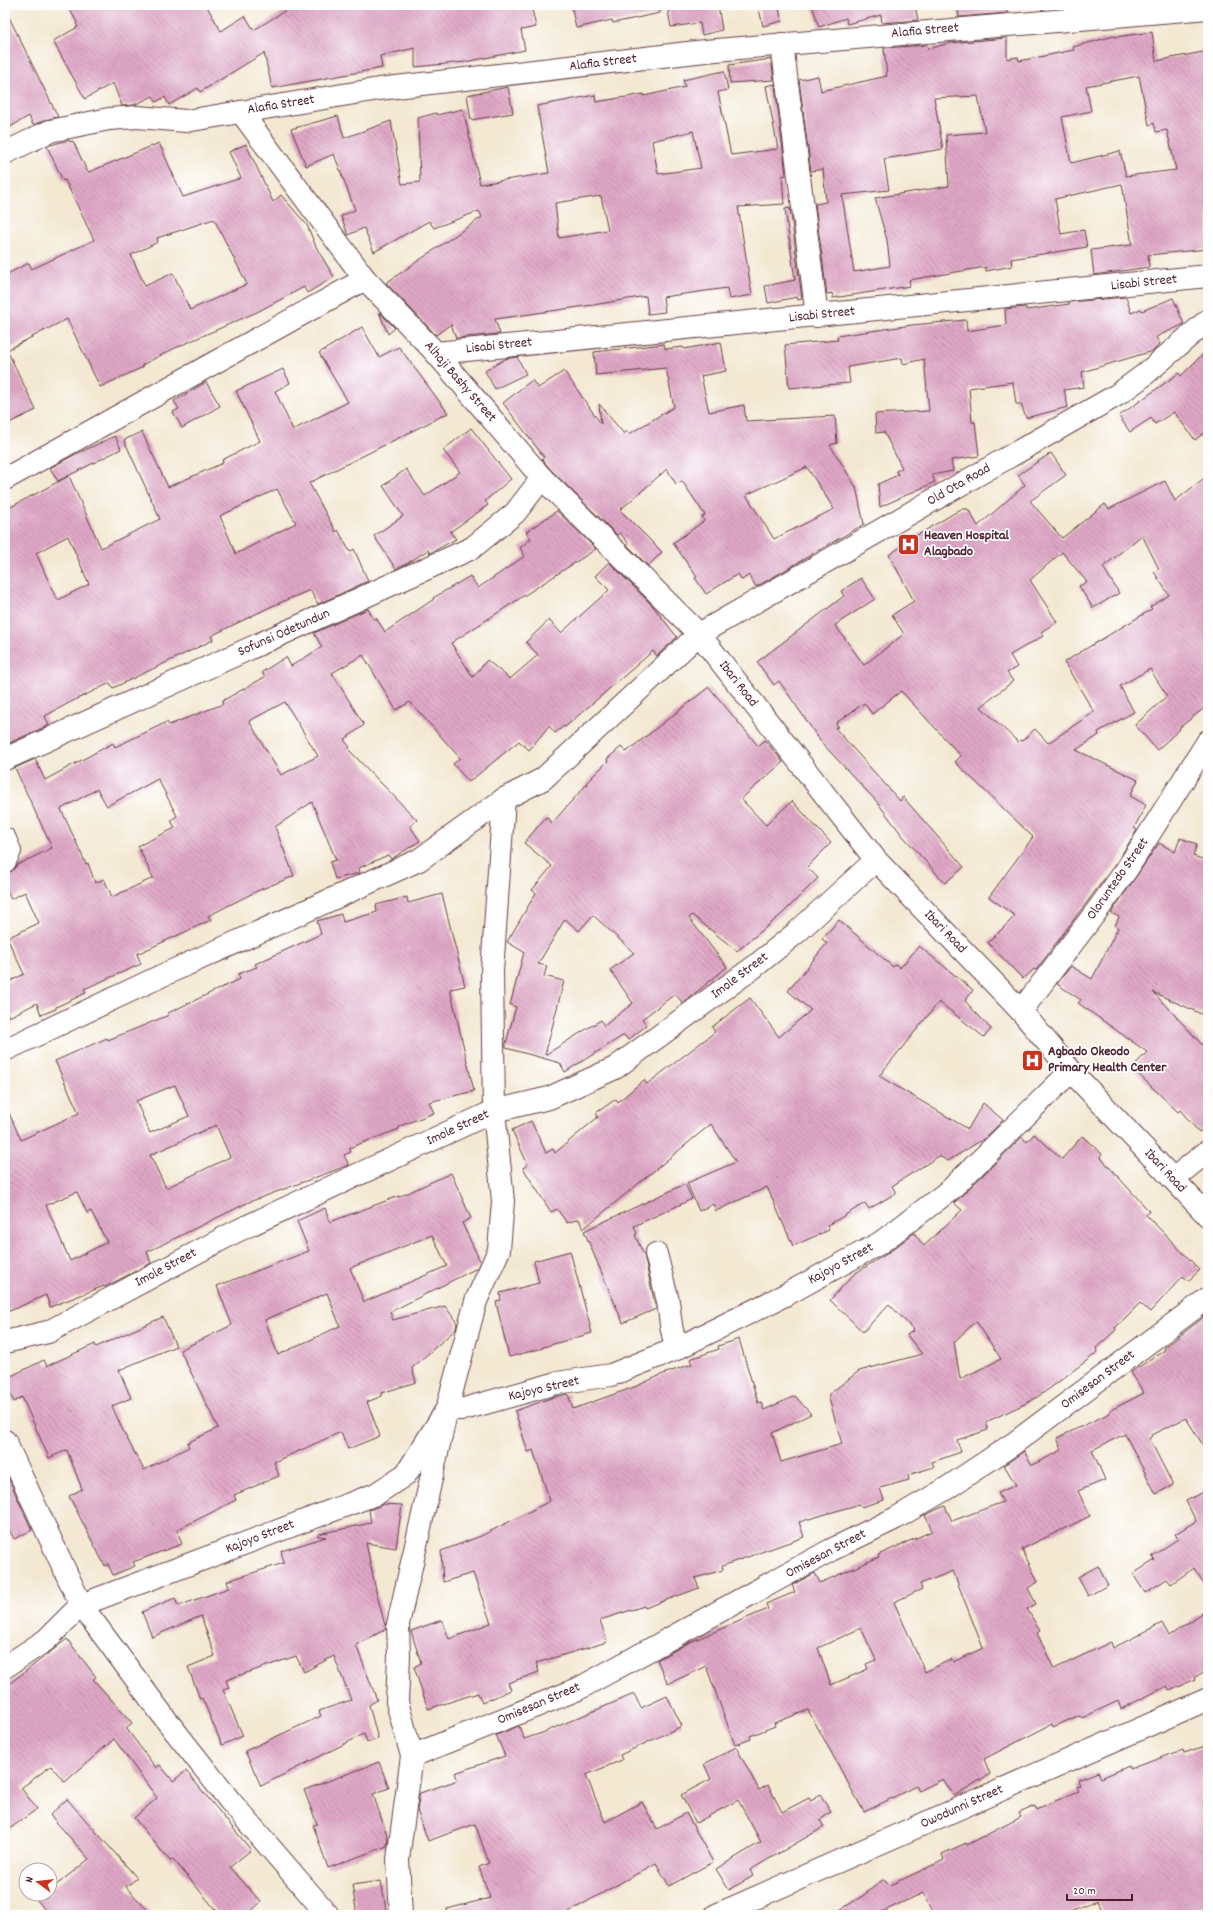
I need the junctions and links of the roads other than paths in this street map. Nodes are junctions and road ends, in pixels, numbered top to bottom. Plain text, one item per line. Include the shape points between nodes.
1 (1208, 8) edge
2 (1108, 10) edge
3 (782, 44) junction
4 (241, 112) junction
5 (5, 153) edge
6 (1208, 276) edge
7 (365, 279) junction
8 (817, 316) junction
9 (1208, 320) edge
10 (436, 353) junction
11 (542, 478) junction
12 (5, 479) edge
13 (699, 634) junction
14 (1208, 741) edge
15 (5, 759) edge
16 (504, 799) junction
17 (5, 839) edge
18 (876, 860) junction
19 (5, 861) edge
20 (1021, 1011) junction
21 (5, 1050) edge
22 (1071, 1071) junction
23 (494, 1111) junction
24 (1208, 1152) edge
25 (1173, 1179) junction
26 (1208, 1216) edge
27 (656, 1254) dead end
28 (1208, 1298) edge
29 (5, 1342) edge
30 (676, 1350) junction
31 (447, 1409) junction
32 (5, 1441) edge
33 (81, 1605) junction
34 (5, 1667) edge
35 (1208, 1699) edge
36 (412, 1756) junction
37 (328, 1915) edge
38 (401, 1915) edge
39 (716, 1915) edge

1 - 2 street, Alafia Street
2 - 3 street, Alafia Street
3 - 4 street, Alafia Street via 386,88
3 - 8 street
4 - 5 street, Alafia Street via 186,121 137,117 109,119 50,131
4 - 7 street, Alhaji Bashy Street
6 - 8 street, Lisabi Street
7 - 10 street, Alhaji Bashy Street
7 - 12 street
8 - 10 street, Lisabi Street
9 - 13 street, Old Ota Road via 1117,395
10 - 11 street, Alhaji Bashy Street
11 - 13 street, Alhaji Bashy Street
11 - 15 street, Sofunsi Odetundun via 515,513 472,548
13 - 16 street, Old Ota Road via 543,779
13 - 18 street, Ibari Road
14 - 20 street, Oloruntedo Street via 1127,869
16 - 21 street, Old Ota Road via 419,860 160,976
16 - 23 street via 492,971
17 - 19 street via 10,851
18 - 20 street, Ibari Road
18 - 23 street, Imole Street via 796,933 754,967 615,1068 549,1098
20 - 22 street, Ibari Road
22 - 25 street, Ibari Road
22 - 30 street, Kajoyo Street via 950,1190 880,1243 789,1293
23 - 29 street, Imole Street via 235,1232 48,1332
23 - 31 street via 503,1201 499,1250 476,1302
24 - 25 street
25 - 26 street, Ibari Road
27 - 30 street via 668,1301
28 - 36 street, Omisesan Street via 1013,1444 896,1518 831,1550 578,1689
30 - 31 street, Kajoyo Street via 611,1375 557,1383 464,1409
31 - 33 street, Kajoyo Street via 406,1474 376,1494
31 - 36 street via 398,1624 397,1702
32 - 33 street
33 - 34 street, Kajoyo Street via 46,1640
33 - 37 street via 225,1795
35 - 39 street, Owodunni Street
36 - 38 street via 398,1859

